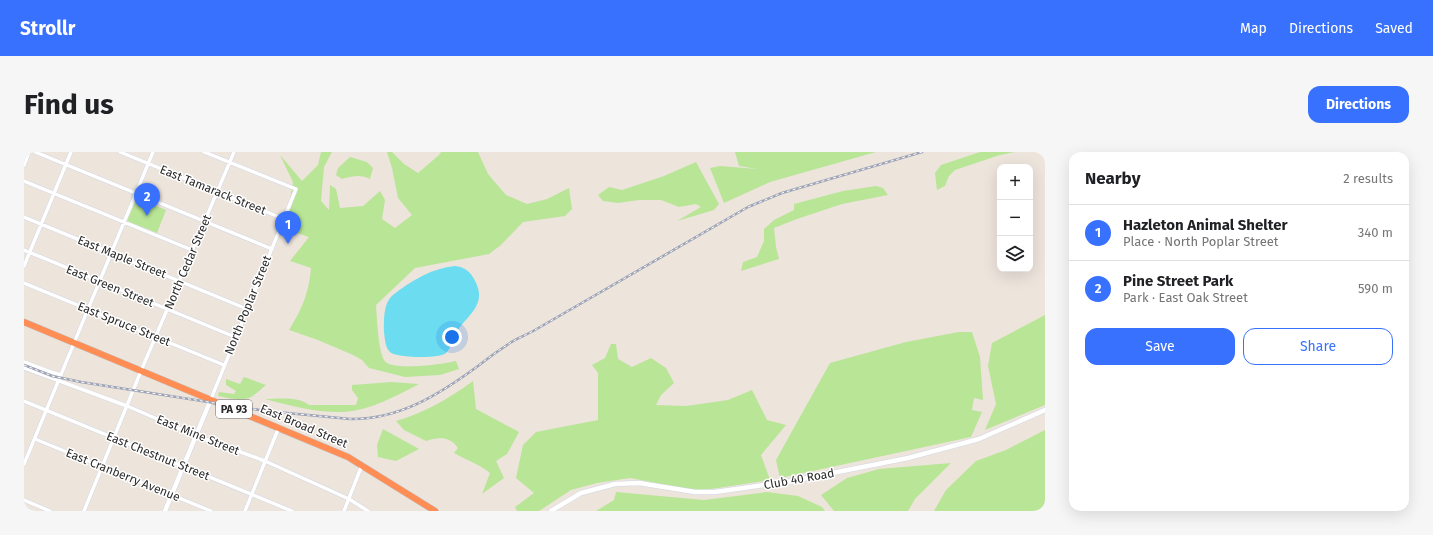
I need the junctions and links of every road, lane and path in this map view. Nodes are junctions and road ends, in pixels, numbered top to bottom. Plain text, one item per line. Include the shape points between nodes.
1 (30, 152) edge
2 (35, 152) edge
3 (71, 152) edge
4 (120, 152) edge
5 (153, 152) edge
6 (204, 152) edge
7 (234, 152) edge
8 (229, 162) junction
9 (148, 163) junction
10 (66, 165) junction
11 (24, 166) edge
12 (24, 181) edge
13 (216, 191) junction
14 (54, 193) junction
15 (136, 193) junction
16 (24, 218) edge
17 (284, 219) junction
18 (124, 222) junction
19 (205, 222) junction
20 (41, 224) junction
21 (272, 249) junction
22 (24, 250) edge
23 (192, 250) junction
24 (30, 253) junction
25 (111, 253) junction
26 (24, 266) edge
27 (100, 281) junction
28 (179, 281) junction
29 (24, 283) edge
30 (88, 309) junction
31 (168, 309) junction
32 (247, 309) junction
33 (24, 322) edge
34 (157, 337) junction
35 (235, 337) junction
36 (74, 342) junction
37 (24, 362) edge
38 (224, 365) junction
39 (24, 368) edge
40 (141, 371) junction
41 (61, 375) junction
42 (58, 381) junction
43 (210, 399) junction
44 (24, 401) edge
45 (128, 406) junction
46 (46, 410) junction
47 (1045, 410) edge
48 (279, 428) junction
49 (196, 436) junction
50 (114, 438) junction
51 (34, 439) junction
52 (265, 461) junction
53 (24, 464) edge
54 (362, 464) junction
55 (184, 466) junction
56 (102, 467) junction
57 (252, 494) junction
58 (172, 495) junction
59 (348, 499) junction
60 (24, 500) edge
61 (50, 511) edge
62 (84, 511) edge
63 (165, 511) edge
64 (211, 511) edge
65 (245, 511) edge
66 (292, 511) edge
67 (344, 511) edge
68 (368, 511) edge
69 (435, 511) edge
70 (551, 511) edge

1 - 11 street
2 - 10 street
3 - 10 street
4 - 9 street, East Tamarack Street
5 - 9 street
6 - 8 street
7 - 8 street, North Cedar Street
8 - 13 street, North Cedar Street
8 - 17 street, North Poplar Street via 296,189
9 - 13 street, East Tamarack Street
9 - 15 street
10 - 14 street
10 - 15 street
12 - 14 street
13 - 17 street, East Tamarack Street
13 - 19 street, North Cedar Street
14 - 18 street
14 - 20 street
15 - 18 street
15 - 19 street
16 - 20 street, East Maple Street
17 - 21 street, North Poplar Street
18 - 23 street
18 - 25 street
19 - 21 street
19 - 23 street, North Cedar Street
20 - 24 street
20 - 25 street, East Maple Street
21 - 32 street, North Poplar Street
22 - 24 street, East Green Street
23 - 28 street, North Cedar Street
24 - 26 street
24 - 27 street, East Green Street
25 - 27 street
25 - 28 street, East Maple Street
27 - 30 street
27 - 31 street, East Green Street
28 - 31 street, North Cedar Street
28 - 32 street, East Maple Street
29 - 30 street, East Spruce Street
30 - 34 street, East Spruce Street
30 - 36 street
31 - 34 street, North Cedar Street
31 - 35 street, East Green Street
32 - 35 street, North Poplar Street
33 - 36 highway, East Broad Street / PA 93
34 - 38 street, East Spruce Street
34 - 40 street, North Cedar Street
35 - 38 street, North Poplar Street
36 - 40 highway, East Broad Street / PA 93
36 - 41 street
37 - 41 street
38 - 43 street, North Poplar Street
39 - 42 street, East Mine Street
40 - 43 highway, East Broad Street / PA 93
40 - 45 street, North Cedar Street
41 - 42 street
42 - 45 street, East Mine Street
42 - 46 street
43 - 48 highway, East Broad Street / PA 93
43 - 49 street
44 - 46 street, East Chestnut Street
45 - 49 street, East Mine Street
45 - 50 street, North Cedar Street
46 - 50 street, East Chestnut Street
46 - 51 street
47 - 70 street, Club 40 Road via 979,439 908,458 792,481 716,492 695,492 639,483 615,484 581,493
48 - 52 street
48 - 54 highway, East Broad Street / PA 93
49 - 52 street, East Mine Street
49 - 55 street
50 - 55 street, East Chestnut Street
50 - 56 street, North Cedar Street
51 - 53 street
51 - 56 street, East Cranberry Avenue
52 - 57 street
52 - 59 street, East Mine Street
54 - 59 street
54 - 69 highway, East Broad Street / PA 93
55 - 57 street, East Chestnut Street
55 - 58 street
56 - 58 street, East Cranberry Avenue
56 - 62 street, North Cedar Street
57 - 65 street
57 - 66 street, East Chestnut Street
58 - 63 street
58 - 64 street, East Cranberry Avenue
59 - 67 street
59 - 68 street, East Mine Street
60 - 61 street

